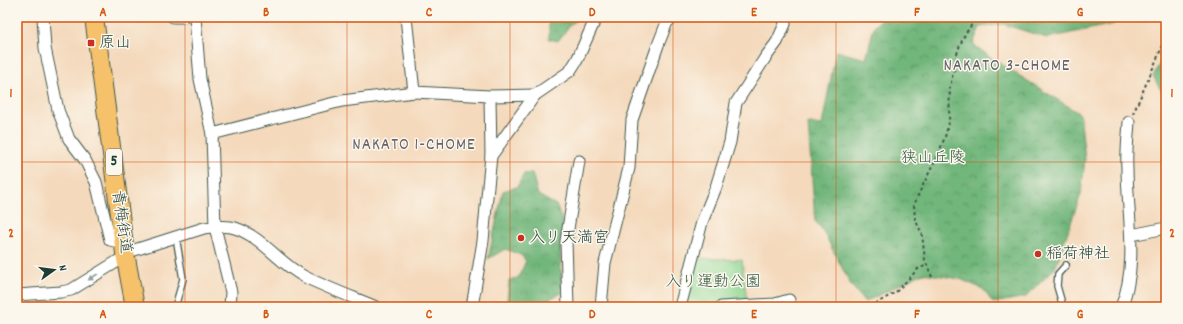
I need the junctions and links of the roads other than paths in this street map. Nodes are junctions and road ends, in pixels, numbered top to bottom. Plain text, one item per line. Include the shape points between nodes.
1 (43, 17) edge
2 (94, 17) edge
3 (172, 17) edge
4 (184, 17) edge
5 (196, 17) edge
6 (406, 17) edge
7 (599, 17) edge
8 (674, 17) edge
9 (784, 17) edge
10 (414, 92) junction
11 (535, 95) junction
12 (490, 96) junction
13 (1129, 122) road end
14 (212, 134) junction
15 (490, 156) junction
16 (579, 161) dead end
17 (215, 227) junction
18 (1166, 228) edge
19 (1131, 235) junction
20 (176, 237) junction
21 (125, 250) junction
22 (1066, 265) dead end
23 (17, 295) edge
24 (789, 300) dead end
25 (777, 306) edge
26 (135, 307) edge
27 (175, 307) edge
28 (230, 307) edge
29 (376, 307) edge
30 (472, 307) edge
31 (568, 307) edge
32 (601, 307) edge
33 (680, 307) edge
34 (721, 307) edge
35 (1063, 307) edge
36 (1121, 307) edge

1 - 21 street via 45,48 58,110 69,139 85,160 96,182 110,240
2 - 21 main road, 青梅街道 / 5
3 - 4 street
5 - 14 street via 200,79
6 - 10 street
7 - 11 street via 595,20 570,71
8 - 32 street via 667,22 632,120 629,168 604,263
9 - 33 street via 785,24 777,42 736,103 730,142 702,222
10 - 12 street
10 - 14 street via 342,101
11 - 12 street
11 - 15 street
12 - 15 street
13 - 19 street via 1126,167
14 - 17 street
15 - 30 street via 483,241
16 - 31 street via 566,241
17 - 20 street
17 - 28 street via 231,292
17 - 29 street via 234,227 255,238 304,276
18 - 19 street
19 - 36 street via 1128,283
20 - 21 street
20 - 27 lane via 183,279
21 -> 23 street via 71,290
21 - 26 main road, 青梅街道 / 5
22 - 35 lane via 1058,274 1057,286
24 - 25 street
25 - 34 street

